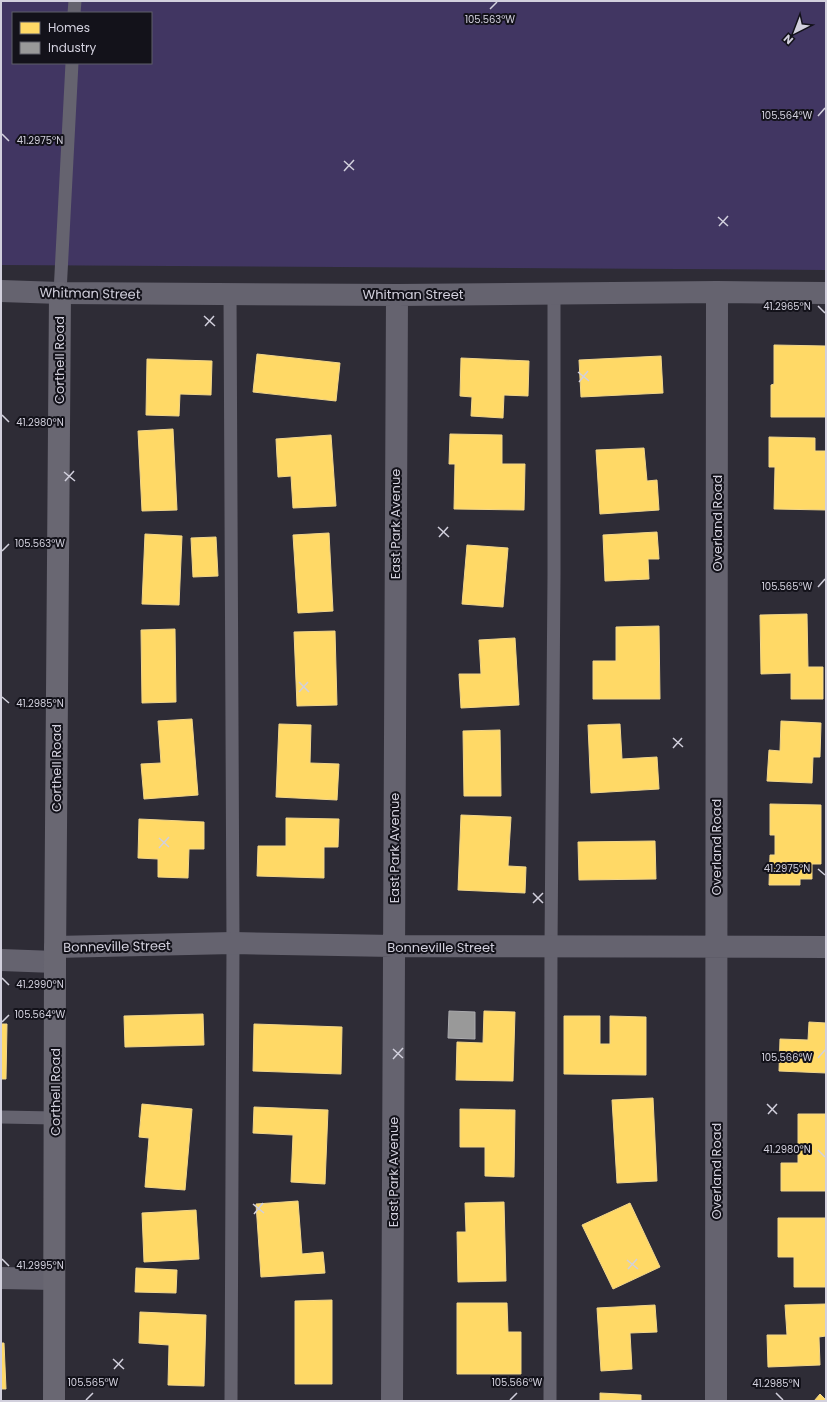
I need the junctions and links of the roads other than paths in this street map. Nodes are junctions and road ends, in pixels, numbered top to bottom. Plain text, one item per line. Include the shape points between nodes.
1 (75, 1) edge
2 (74, 12) edge
3 (72, 64) edge
4 (1, 291) edge
5 (716, 292) junction
6 (60, 293) junction
7 (230, 293) junction
8 (554, 294) junction
9 (826, 294) edge
10 (396, 295) junction
11 (233, 943) junction
12 (393, 946) junction
13 (551, 947) junction
14 (826, 947) edge
15 (716, 948) junction
16 (55, 955) junction
17 (1, 960) edge
18 (1, 1117) edge
19 (55, 1118) junction
20 (1, 1278) edge
21 (54, 1279) junction
22 (54, 1401) edge
23 (231, 1401) edge
24 (392, 1401) edge
25 (550, 1401) edge
26 (716, 1401) edge

1 - 2 lane
3 - 6 lane, Corthell Road
4 - 6 street, Whitman Street
5 - 8 street, Whitman Street
5 - 9 street, Whitman Street
5 - 15 street, Overland Road
6 - 7 street, Whitman Street
6 - 16 street, Corthell Road
7 - 10 street, Whitman Street
7 - 11 lane
8 - 10 street, Whitman Street
8 - 13 lane
10 - 12 street, East Park Avenue
11 - 12 street, Bonneville Street
11 - 16 street, Bonneville Street
11 - 23 lane
12 - 13 street, Bonneville Street
12 - 24 street, East Park Avenue
13 - 15 street, Bonneville Street
13 - 25 lane
14 - 15 street, Bonneville Street
15 - 26 street, Overland Road
16 - 17 street, Bonneville Street
16 - 19 street, Corthell Road
18 - 19 lane
19 - 21 street, Corthell Road
20 - 21 street
21 - 22 street, Corthell Road

